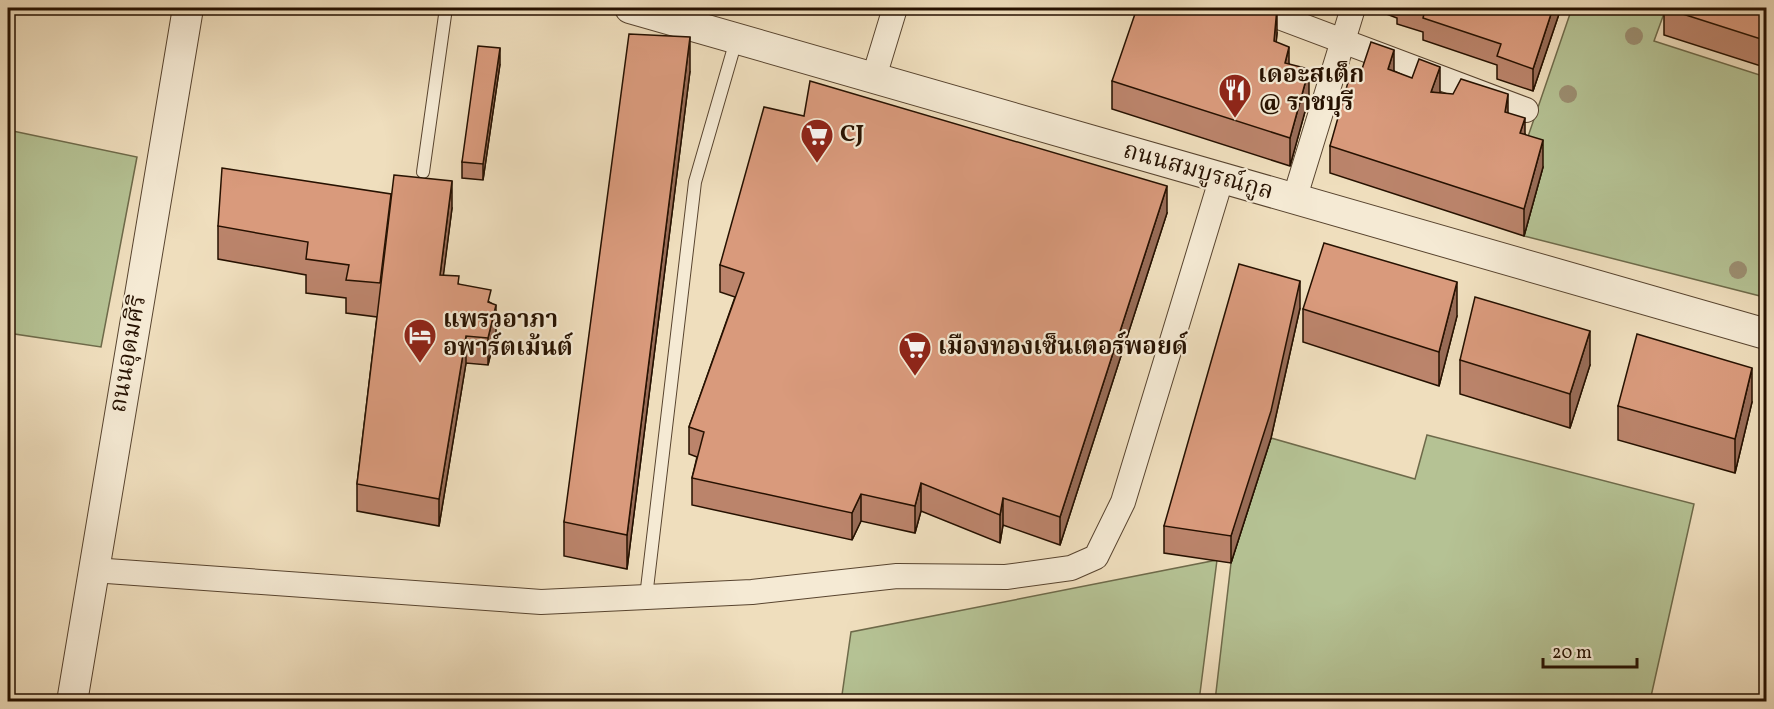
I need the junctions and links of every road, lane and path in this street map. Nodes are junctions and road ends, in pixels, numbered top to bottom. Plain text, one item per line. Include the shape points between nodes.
1 (188, 8) edge
2 (446, 8) edge
3 (630, 8) edge
4 (895, 8) edge
5 (1255, 8) edge
6 (1353, 8) edge
7 (737, 37) junction
8 (1341, 40) junction
9 (874, 77) junction
10 (1526, 110) dead end
11 (423, 172) dead end
12 (1221, 180) junction
13 (1294, 200) junction
14 (1767, 334) edge
15 (93, 570) junction
16 (646, 597) junction
17 (72, 702) edge

1 - 15 street, ถนนอุดมศิริ
2 - 11 lane
3 - 7 street, ถนนสมบูรณ์กูล
4 - 9 street
5 - 8 street
6 - 8 street
7 - 9 street, ถนนสมบูรณ์กูล
7 - 16 lane via 695,182
8 - 10 street
8 - 13 street
9 - 12 street, ถนนสมบูรณ์กูล
12 - 13 street, ถนนสมบูรณ์กูล
12 - 16 street via 1123,502 1096,557 1071,568 1005,577 897,576 752,592
13 - 14 street, ถนนสมบูรณ์กูล
15 - 16 street via 541,602
15 - 17 street, ถนนอุดมศิริ

